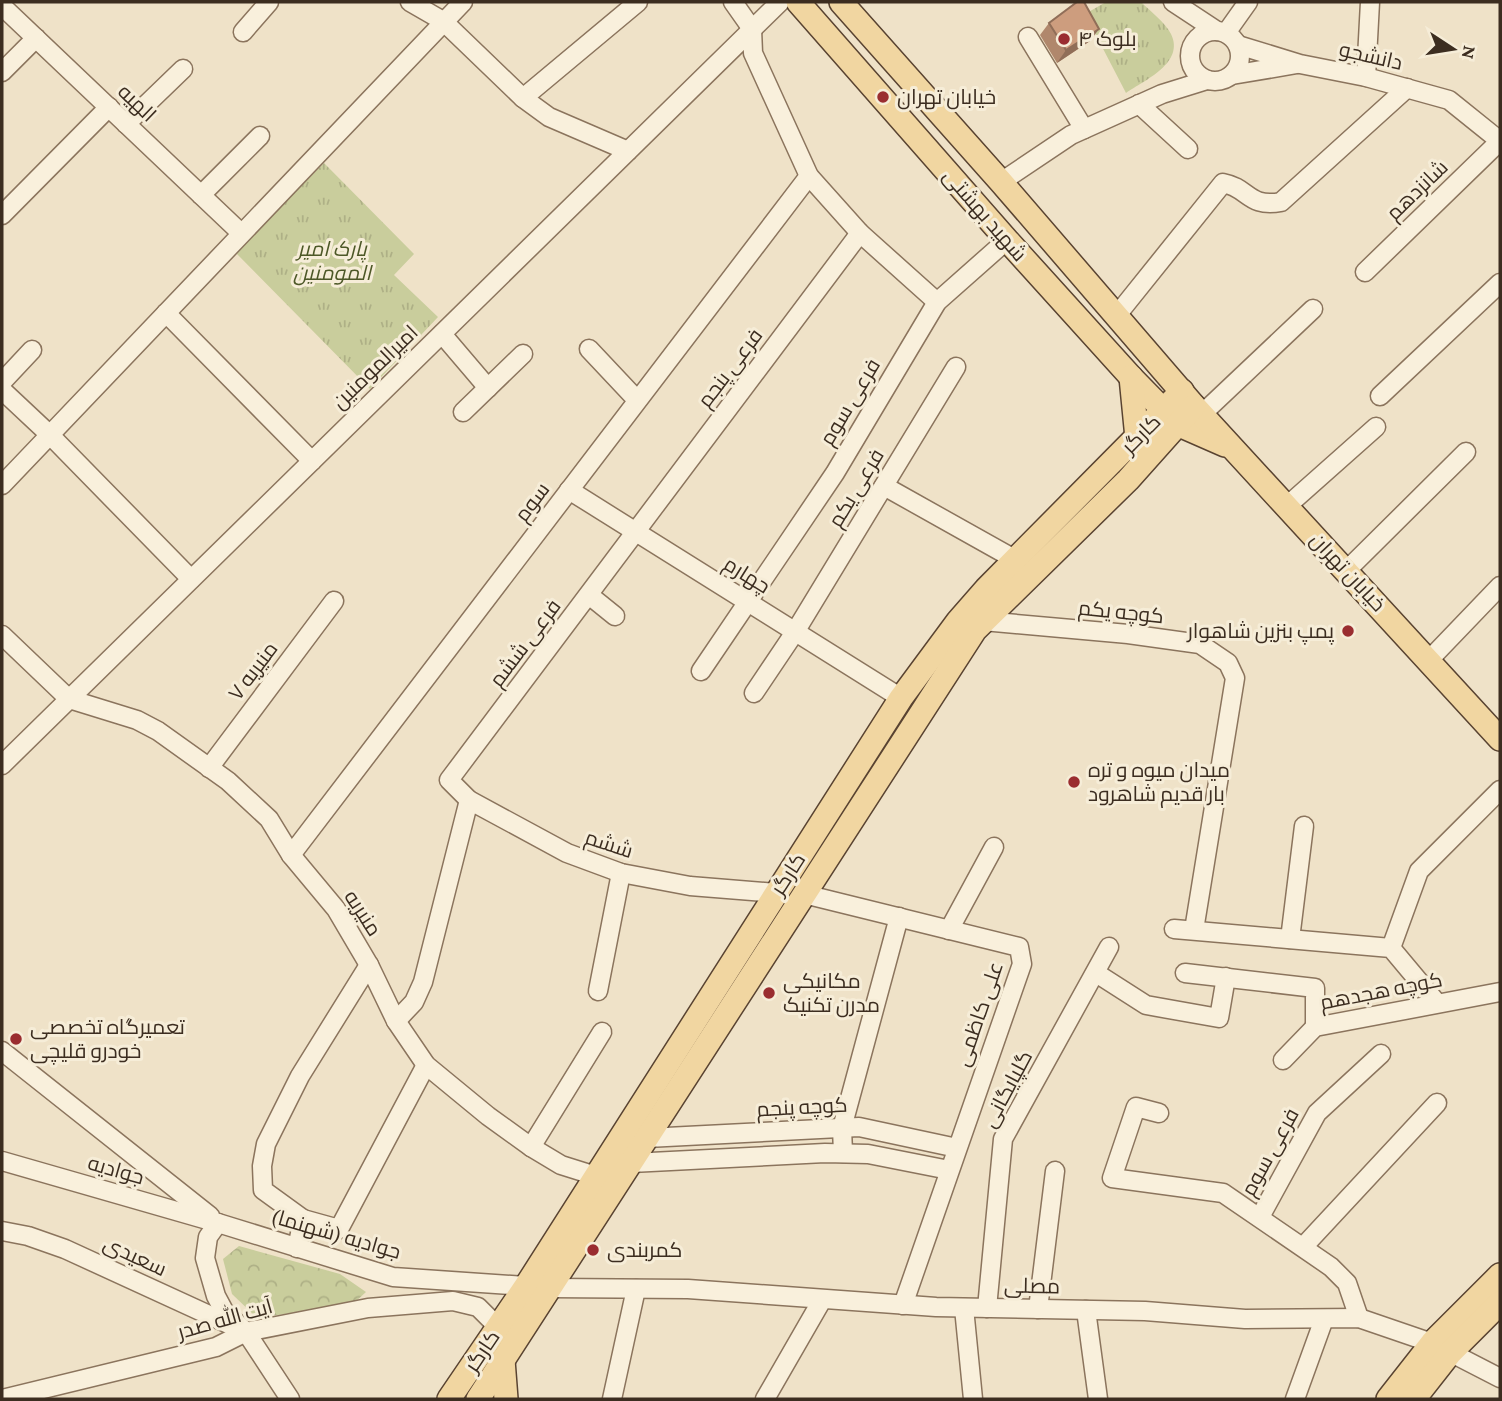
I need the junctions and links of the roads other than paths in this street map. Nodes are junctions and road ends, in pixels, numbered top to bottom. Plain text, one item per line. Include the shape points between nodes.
1 (269, 2) edge
2 (410, 2) edge
3 (463, 2) edge
4 (638, 2) edge
5 (733, 2) edge
6 (780, 2) edge
7 (798, 2) edge
8 (841, 2) edge
9 (1248, 2) edge
10 (1370, 2) edge
11 (1176, 4) edge
12 (2, 6) edge
13 (443, 21) junction
14 (752, 29) junction
15 (243, 32) dead end
16 (1227, 36) junction
17 (1028, 37) dead end
18 (36, 38) junction
19 (1194, 43) junction
20 (1191, 64) junction
21 (1300, 64) junction
22 (183, 69) dead end
23 (2, 72) edge
24 (1232, 75) junction
25 (1366, 76) junction
26 (1207, 80) junction
27 (1407, 88) junction
28 (1162, 94) junction
29 (523, 98) junction
30 (1139, 104) junction
31 (108, 107) junction
32 (126, 124) junction
33 (1084, 129) junction
34 (260, 136) dead end
35 (1500, 141) edge
36 (1188, 149) dead end
37 (628, 151) junction
38 (809, 176) junction
39 (1001, 182) junction
40 (201, 195) junction
41 (2, 215) edge
42 (241, 233) junction
43 (860, 233) junction
44 (1007, 240) junction
45 (1365, 272) dead end
46 (1500, 283) edge
47 (937, 302) junction
48 (1313, 309) dead end
49 (166, 313) junction
50 (1117, 315) junction
51 (442, 334) junction
52 (589, 349) dead end
53 (32, 350) dead end
54 (523, 354) dead end
55 (956, 367) dead end
56 (1131, 377) junction
57 (2, 382) edge
58 (488, 388) junction
59 (2, 390) edge
60 (1380, 396) dead end
61 (638, 401) junction
62 (1193, 404) junction
63 (463, 412) dead end
64 (1170, 418) junction
65 (1376, 427) dead end
66 (50, 435) junction
67 (1137, 438) junction
68 (1235, 450) junction
69 (1466, 452) dead end
70 (312, 461) junction
71 (2, 485) edge
72 (884, 486) junction
73 (569, 490) junction
74 (1287, 506) junction
75 (636, 532) junction
76 (1016, 560) junction
77 (1347, 570) junction
78 (191, 579) junction
79 (1500, 586) edge
80 (589, 595) junction
81 (334, 601) dead end
82 (747, 602) junction
83 (615, 616) dead end
84 (983, 621) junction
85 (795, 632) junction
86 (2, 635) edge
87 (1429, 660) junction
88 (701, 671) dead end
89 (754, 693) dead end
90 (901, 698) junction
91 (69, 699) junction
92 (1500, 739) edge
93 (2, 765) edge
94 (209, 768) junction
95 (449, 780) joint
96 (1500, 790) edge
97 (469, 800) junction
98 (1304, 826) dead end
99 (993, 848) dead end
100 (291, 855) junction
101 (621, 873) junction
102 (776, 893) junction
103 (804, 894) junction
104 (899, 917) junction
105 (1174, 929) dead end
106 (950, 930) junction
107 (1194, 930) junction
108 (1290, 939) junction
109 (1109, 947) dead end
110 (1391, 948) junction
111 (369, 965) junction
112 (1096, 972) junction
113 (1185, 973) dead end
114 (1226, 977) junction
115 (598, 991) dead end
116 (1500, 992) edge
117 (1437, 1003) junction
118 (396, 1021) junction
119 (1315, 1027) junction
120 (602, 1032) dead end
121 (2, 1051) edge
122 (1381, 1054) dead end
123 (1283, 1060) dead end
124 (426, 1065) junction
125 (1437, 1103) dead end
126 (1159, 1113) dead end
127 (842, 1128) junction
128 (647, 1138) junction
129 (531, 1147) junction
130 (957, 1147) junction
131 (843, 1153) junction
132 (2, 1161) edge
133 (631, 1163) junction
134 (949, 1170) junction
135 (1055, 1171) dead end
136 (596, 1176) junction
137 (1260, 1216) junction
138 (303, 1219) junction
139 (218, 1223) junction
140 (2, 1231) edge
141 (1303, 1247) junction
142 (297, 1248) junction
143 (1500, 1275) edge
144 (526, 1286) junction
145 (550, 1288) junction
146 (636, 1289) junction
147 (822, 1300) junction
148 (1500, 1303) edge
149 (904, 1305) junction
150 (964, 1308) junction
151 (987, 1308) junction
152 (1038, 1309) junction
153 (1086, 1310) junction
154 (1359, 1318) junction
155 (1324, 1319) junction
156 (498, 1327) junction
157 (246, 1332) junction
158 (1442, 1348) junction
159 (503, 1360) junction
160 (1500, 1378) edge
161 (2, 1399) edge
162 (290, 1399) edge
163 (449, 1399) edge
164 (478, 1399) edge
165 (506, 1399) edge
166 (612, 1399) edge
167 (765, 1399) edge
168 (973, 1399) edge
169 (1098, 1399) edge
170 (1295, 1399) edge
171 (1388, 1399) edge
172 (1414, 1399) edge

1 - 15 street
2 - 13 street
3 - 13 street
4 - 29 street
5 - 14 street
6 - 14 street, امیرالمومنین
7 - 44 main road, شهید بهشتی
8 - 39 main road, شهید بهشتی
9 - 16 street
10 - 25 street
11 - 16 street, دانشجو
11 - 19 street, دانشجو
12 - 18 street, الهیه
13 - 29 street
13 - 42 street
14 - 37 street, امیرالمومنین
14 - 38 street via 754,53
16 - 19 street via 1207,32
16 - 21 street, دانشجو
16 - 24 street via 1240,59
17 - 33 street
18 - 23 street
18 - 31 street, الهیه
19 - 20 street
20 - 26 street
20 - 28 street
21 - 24 street, دانشجو
21 - 25 street, دانشجو
22 - 32 street
24 - 26 street
25 - 27 street, دانشجو
26 - 28 street
27 - 35 street, دانشجو via 1448,100
27 - 50 street via 1282,202 1267,205 1223,183
28 - 30 street
29 - 37 street via 549,117
30 - 33 street
30 - 36 street
31 - 32 street, الهیه
31 - 41 street
32 - 40 street, الهیه
33 - 39 street
34 - 40 street
35 - 45 street, شانزدهم
37 - 51 street, امیرالمومنین
38 - 43 street
38 - 61 street, سوم
39 - 50 main road, شهید بهشتی
40 - 42 street, الهیه
42 - 49 street
43 - 47 street
43 - 75 street, فرعی پنجم
44 - 47 street, فرعی سوم
44 - 56 main road, شهید بهشتی
46 - 60 street
47 - 82 street, فرعی سوم via 835,472
48 - 62 street
49 - 66 street
49 - 70 street
50 - 62 main road, شهید بهشتی
51 - 58 street
51 - 70 street, امیرالمومنین
52 - 61 street
53 - 57 street
54 - 58 street
55 - 72 street, فرعی یکم
56 - 64 main road, شهید بهشتی
56 - 67 main road
58 - 63 street
59 - 66 street
61 - 73 street, سوم
62 - 64 main road, کارگر
62 - 68 main road, خیابان تهران
64 - 67 main road, کارگر
64 - 68 main road
64 - 84 main road, کارگر via 1128,480
65 - 74 street
66 - 71 street
66 - 78 street
67 - 76 main road, کارگر
68 - 74 main road, خیابان تهران
69 - 77 street
70 - 78 street, امیرالمومنین
72 - 76 street
72 - 85 street, فرعی یکم
73 - 75 street, چهارم
73 - 100 street, سوم
74 - 77 main road, خیابان تهران
75 - 80 street, فرعی ششم
75 - 82 street, چهارم
76 - 90 main road, کارگر via 958,621
77 - 87 main road, خیابان تهران
78 - 91 street, امیرالمومنین
79 - 87 street
80 - 83 street
80 - 95 street, فرعی ششم
81 - 94 street, منیریه ۷
82 - 85 street, چهارم
82 - 88 street, فرعی سوم
84 - 103 main road, کارگر
84 - 107 street, کوچه یکم via 1200,644 1228,663 1235,678
85 - 89 street, فرعی یکم
85 - 90 street, چهارم
86 - 91 street
87 - 92 main road, خیابان تهران
90 - 102 main road, کارگر
91 - 93 street, امیرالمومنین
91 - 94 street, منیریه via 137,720
94 - 100 street, منیریه via 269,819
95 - 97 street, ششم
96 - 110 street via 1419,871
97 - 101 street, ششم via 566,853
97 - 118 street via 422,982 414,1002
98 - 108 street
99 - 106 street
100 - 111 street, منیریه via 336,909
101 - 102 street, ششم via 690,886
101 - 115 street
102 - 136 main road, کارگر
103 - 104 street, علی کاظمی
103 - 128 main road, کارگر
104 - 106 street, علی کاظمی
104 - 127 street
105 - 107 street
106 - 130 street, علی کاظمی via 1019,947 1022,964
107 - 108 street
108 - 110 street
109 - 112 street, گلپایگانی
110 - 117 street
111 - 118 street, منیریه
111 - 138 street via 300,1076 266,1144 263,1190
112 - 114 street via 1146,1004 1219,1018
112 - 151 street, گلپایگانی via 1003,1139
113 - 114 street
114 - 119 street via 1315,988
116 - 117 street, کوچه هجدهم
117 - 119 street, کوچه هجدهم
118 - 124 street, منیریه
119 - 123 street, کوچه هجدهم
120 - 129 street
121 - 139 street
122 - 137 street, فرعی سوم via 1317,1113
124 - 129 street, منیریه
124 - 138 street via 339,1229
125 - 141 street
126 - 137 street via 1136,1107 1112,1178 1223,1193
127 - 128 street, کوچه پنجم
127 - 130 street, کوچه پنجم via 859,1127
127 - 131 street
128 - 133 main road, کارگر
129 - 136 street, منیریه via 561,1165
130 - 134 street, علی کاظمی
131 - 133 street
131 - 134 street
132 - 139 street, جوادیه
133 - 145 main road, کارگر
134 - 149 street, علی کاظمی
135 - 152 street
136 - 144 main road, کارگر
137 - 141 street
138 - 142 street
139 - 142 street, جوادیه (شهنما)
139 - 157 street via 208,1237 205,1258 224,1311
140 - 157 street, سعیدی via 65,1249
141 - 154 street via 1347,1283
142 - 144 street, جوادیه (شهنما) via 393,1277
143 - 158 main road
144 - 145 main road
144 - 156 main road, کارگر
145 - 146 street, مصلی
145 - 159 main road, کارگر
146 - 147 street, مصلی
146 - 166 street
147 - 149 street, مصلی
147 - 167 street
148 - 158 main road
149 - 150 street, مصلی
150 - 151 street, مصلی
150 - 168 street
151 - 152 street, مصلی
152 - 153 street, مصلی
153 - 155 street, مصلی
153 - 169 street
154 - 155 street, مصلی
154 - 158 street, مصلی
155 - 170 street
156 - 157 street, آیت الله صدر via 478,1307 453,1301 368,1308
156 - 163 main road, کارگر
157 - 161 street, آیت الله صدر via 216,1348
157 - 162 street
158 - 160 street, مصلی
158 - 171 main road
158 - 172 main road
159 - 164 main road, کارگر
159 - 165 main road

